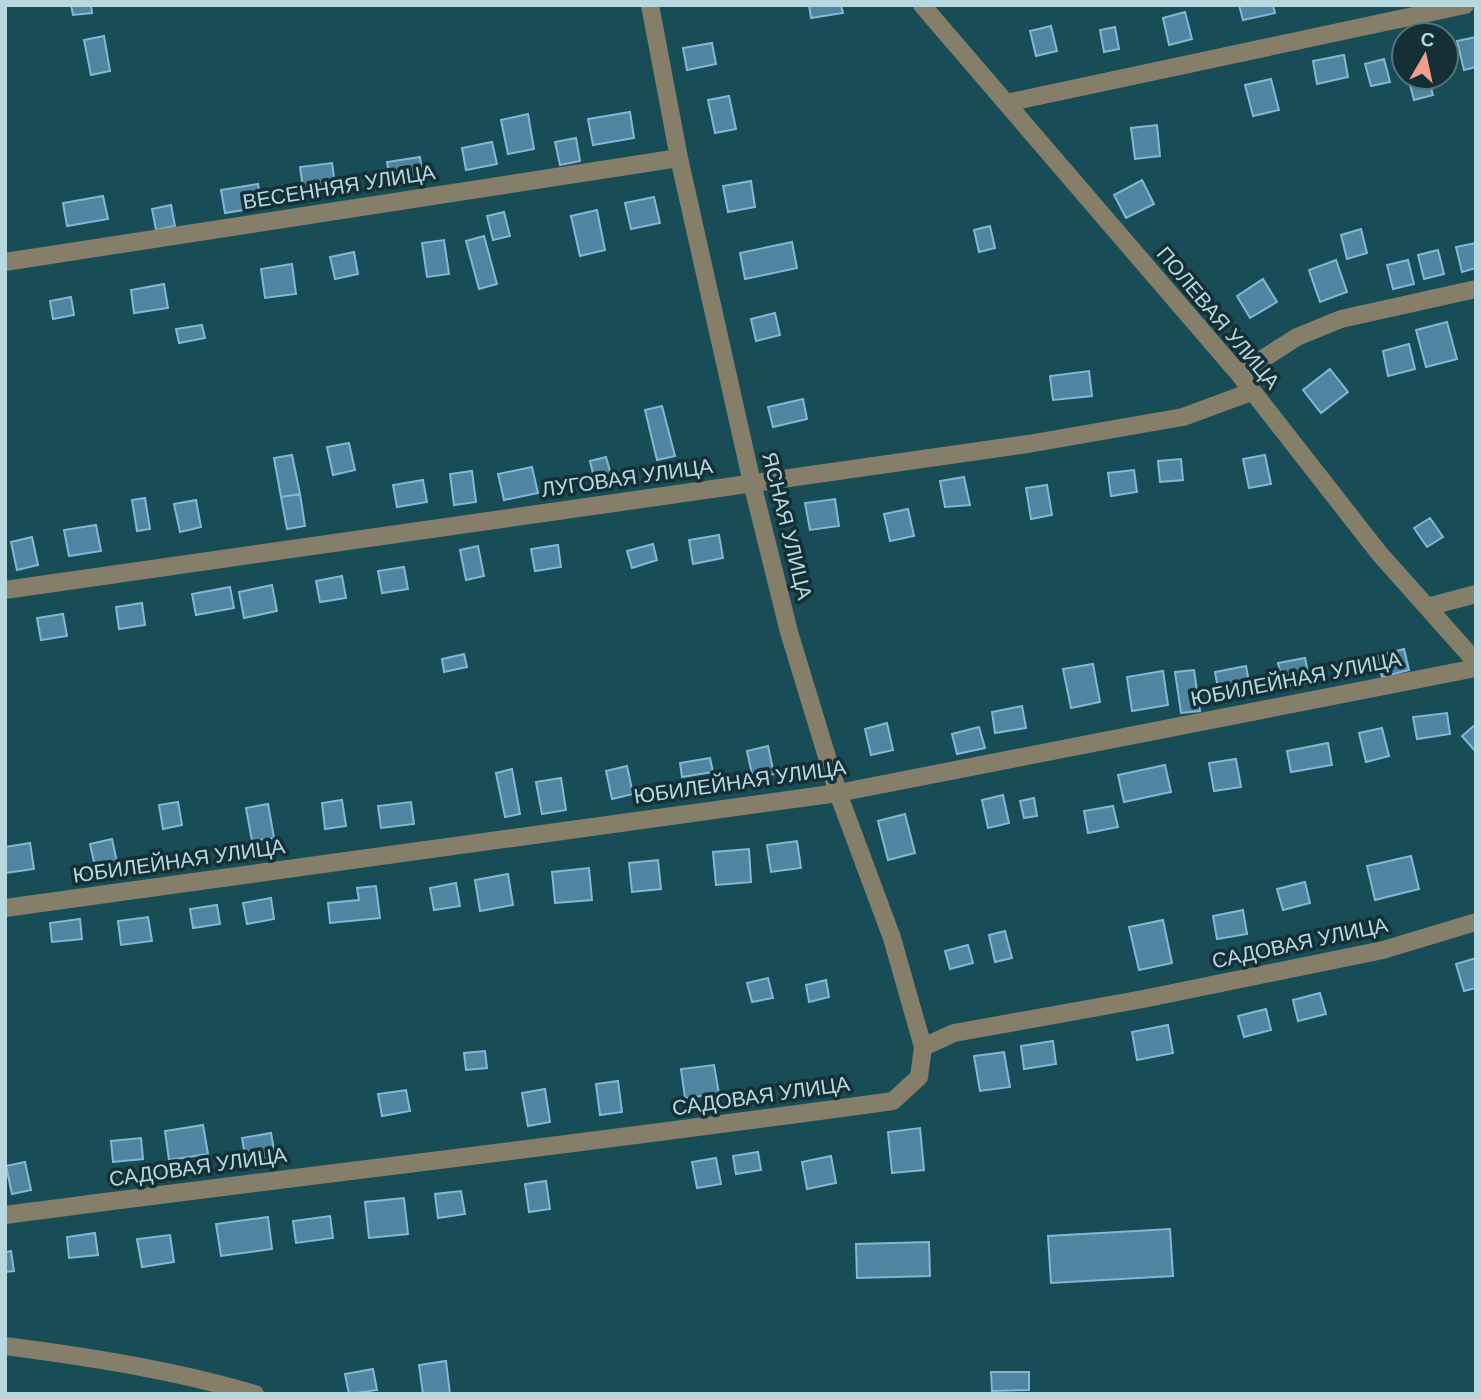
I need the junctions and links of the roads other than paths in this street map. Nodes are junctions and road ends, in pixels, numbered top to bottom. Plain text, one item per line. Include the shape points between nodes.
1 (650, 5) edge
2 (922, 5) edge
3 (1465, 5) edge
4 (1006, 103) junction
5 (679, 158) junction
6 (5, 262) edge
7 (1476, 289) edge
8 (1239, 374) junction
9 (1251, 392) junction
10 (752, 482) junction
11 (5, 590) edge
12 (1476, 594) edge
13 (1427, 607) junction
14 (1476, 662) edge
15 (1476, 667) edge
16 (838, 793) junction
17 (5, 908) edge
18 (1476, 922) edge
19 (923, 1046) junction
20 (5, 1215) edge
21 (5, 1346) edge
22 (255, 1394) edge

1 - 5 street, ЯСНАЯ УЛИЦА
2 - 4 street, ПОЛЕВАЯ УЛИЦА
3 - 4 street
4 - 8 street, ПОЛЕВАЯ УЛИЦА
5 - 6 street, ВЕСЕННЯЯ УЛИЦА
5 - 10 street, ЯСНАЯ УЛИЦА
7 - 8 street via 1340,319 1297,337
8 - 9 street, ПОЛЕВАЯ УЛИЦА
9 - 10 street, ЛУГОВАЯ УЛИЦА via 1183,417 1028,444
9 - 13 street, ПОЛЕВАЯ УЛИЦА
10 - 11 street, ЛУГОВАЯ УЛИЦА
10 - 16 street, ЯСНАЯ УЛИЦА via 789,632
12 - 13 street
13 - 14 street, ПОЛЕВАЯ УЛИЦА
15 - 16 street, ЮБИЛЕЙНАЯ УЛИЦА
16 - 17 street, ЮБИЛЕЙНАЯ УЛИЦА
16 - 19 street, ЯСНАЯ УЛИЦА via 892,938
18 - 19 street, САДОВАЯ УЛИЦА via 1383,950 954,1033
19 - 20 street, САДОВАЯ УЛИЦА via 919,1077 893,1101
21 - 22 street via 100,1358

